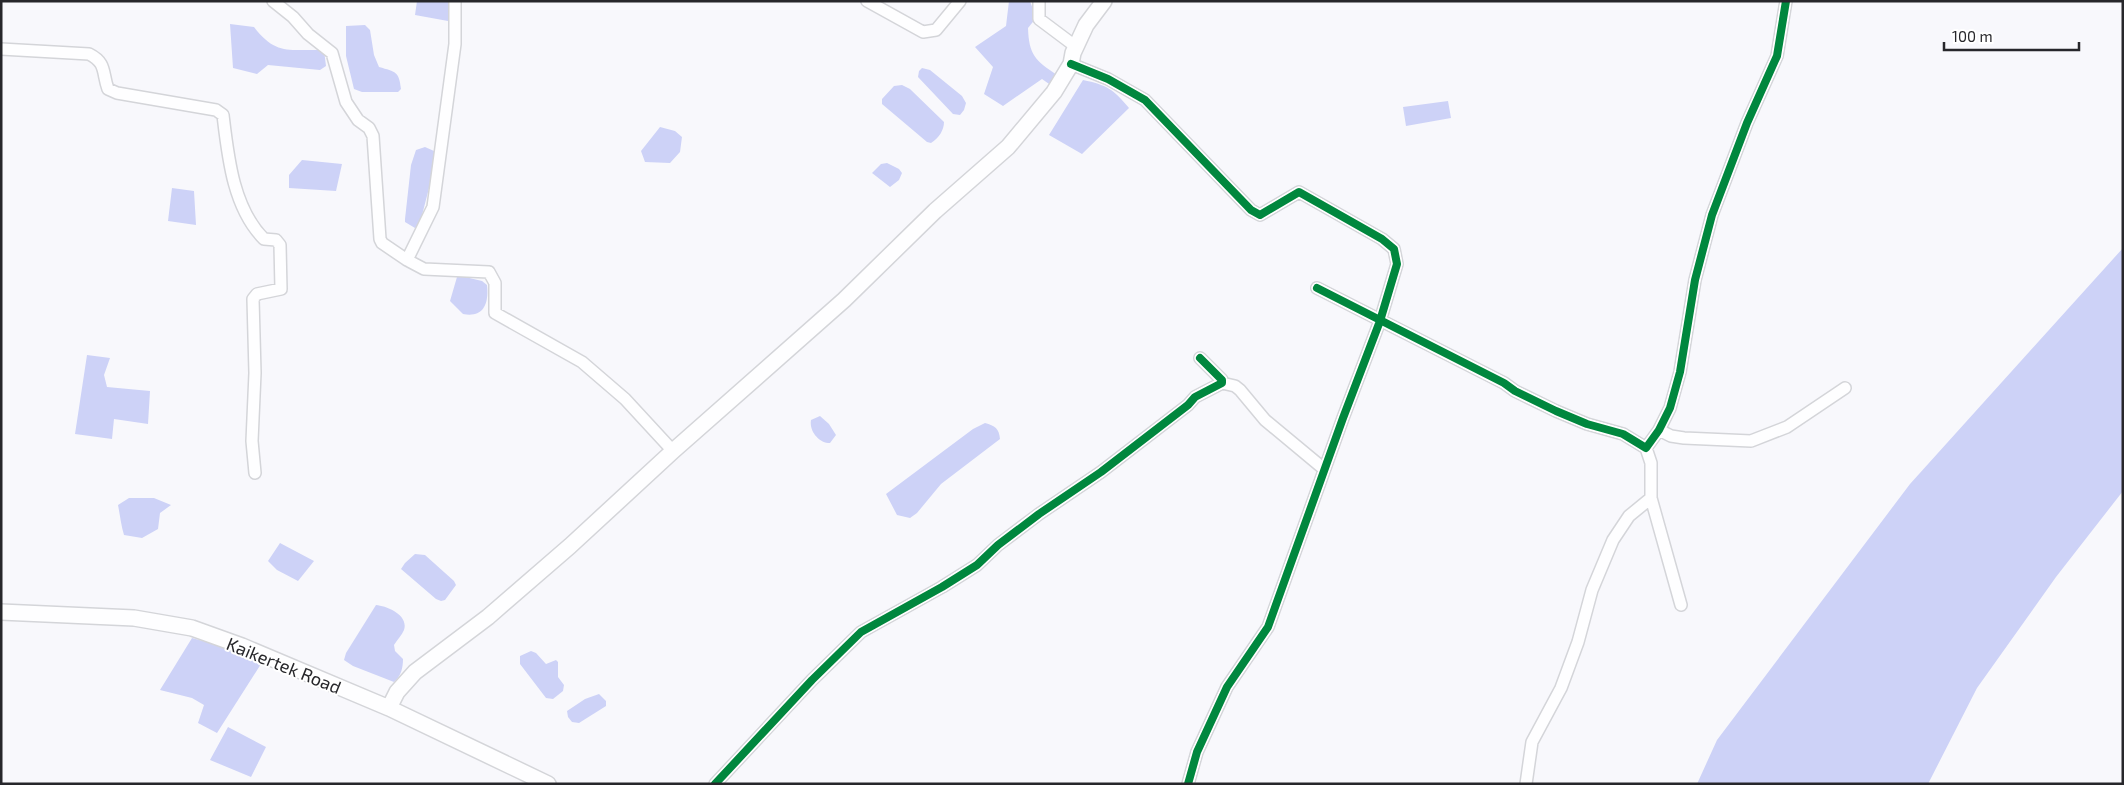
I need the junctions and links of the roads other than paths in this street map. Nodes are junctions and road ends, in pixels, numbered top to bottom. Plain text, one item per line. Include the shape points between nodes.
1 (273, 1) edge
2 (455, 1) edge
3 (867, 1) edge
4 (960, 1) edge
5 (1039, 1) edge
6 (1104, 1) edge
7 (1786, 1) edge
8 (1075, 46) junction
9 (1, 49) edge
10 (1071, 64) junction
11 (407, 260) junction
12 (1317, 288) dead end
13 (1380, 321) junction
14 (1200, 358) dead end
15 (1222, 383) junction
16 (1845, 388) dead end
17 (1659, 430) junction
18 (1646, 448) junction
19 (673, 451) junction
20 (1324, 469) junction
21 (255, 473) dead end
22 (1651, 498) junction
23 (1681, 605) dead end
24 (1, 612) edge
25 (389, 708) junction
26 (548, 784) edge
27 (715, 784) edge
28 (1188, 784) edge
29 (1526, 784) edge

1 - 11 street via 332,53 346,102 373,136 380,239
2 - 11 street via 455,44 433,207
3 - 4 street via 923,32 936,30
5 - 8 street via 1040,19
6 - 8 main road
7 - 17 street via 1777,56 1712,215 1695,280 1680,372 1670,408
8 - 10 main road
9 - 21 street via 89,54 103,65 108,89 216,110 223,115 228,161 244,211 264,239 276,240 280,245 281,289 257,294 253,299 255,373 252,441
10 - 13 street via 1108,79 1144,100 1251,210 1260,215 1299,192 1382,239 1394,249 1397,264
10 - 19 main road via 1054,92 1008,147 935,211 844,300
11 - 19 street via 424,269 489,272 494,283 495,313 582,362 626,399
12 - 13 street
13 - 18 street via 1504,383 1515,392 1587,424 1623,434
13 - 20 street
14 - 15 street
15 - 20 street via 1236,386 1265,420
15 - 27 street via 1195,397 1101,472 1038,514 977,565 861,632
16 - 17 street via 1787,427 1751,441 1684,438
17 - 18 street
18 - 22 street via 1651,463
19 - 25 main road via 488,618 416,672 397,692
20 - 28 street via 1268,627 1227,686 1197,752
22 - 23 street
22 - 29 street via 1629,516 1612,540 1592,590 1561,688 1532,742
24 - 25 main road, Kaikertek Road via 134,618 192,628
25 - 26 main road, Kaikertek Road

